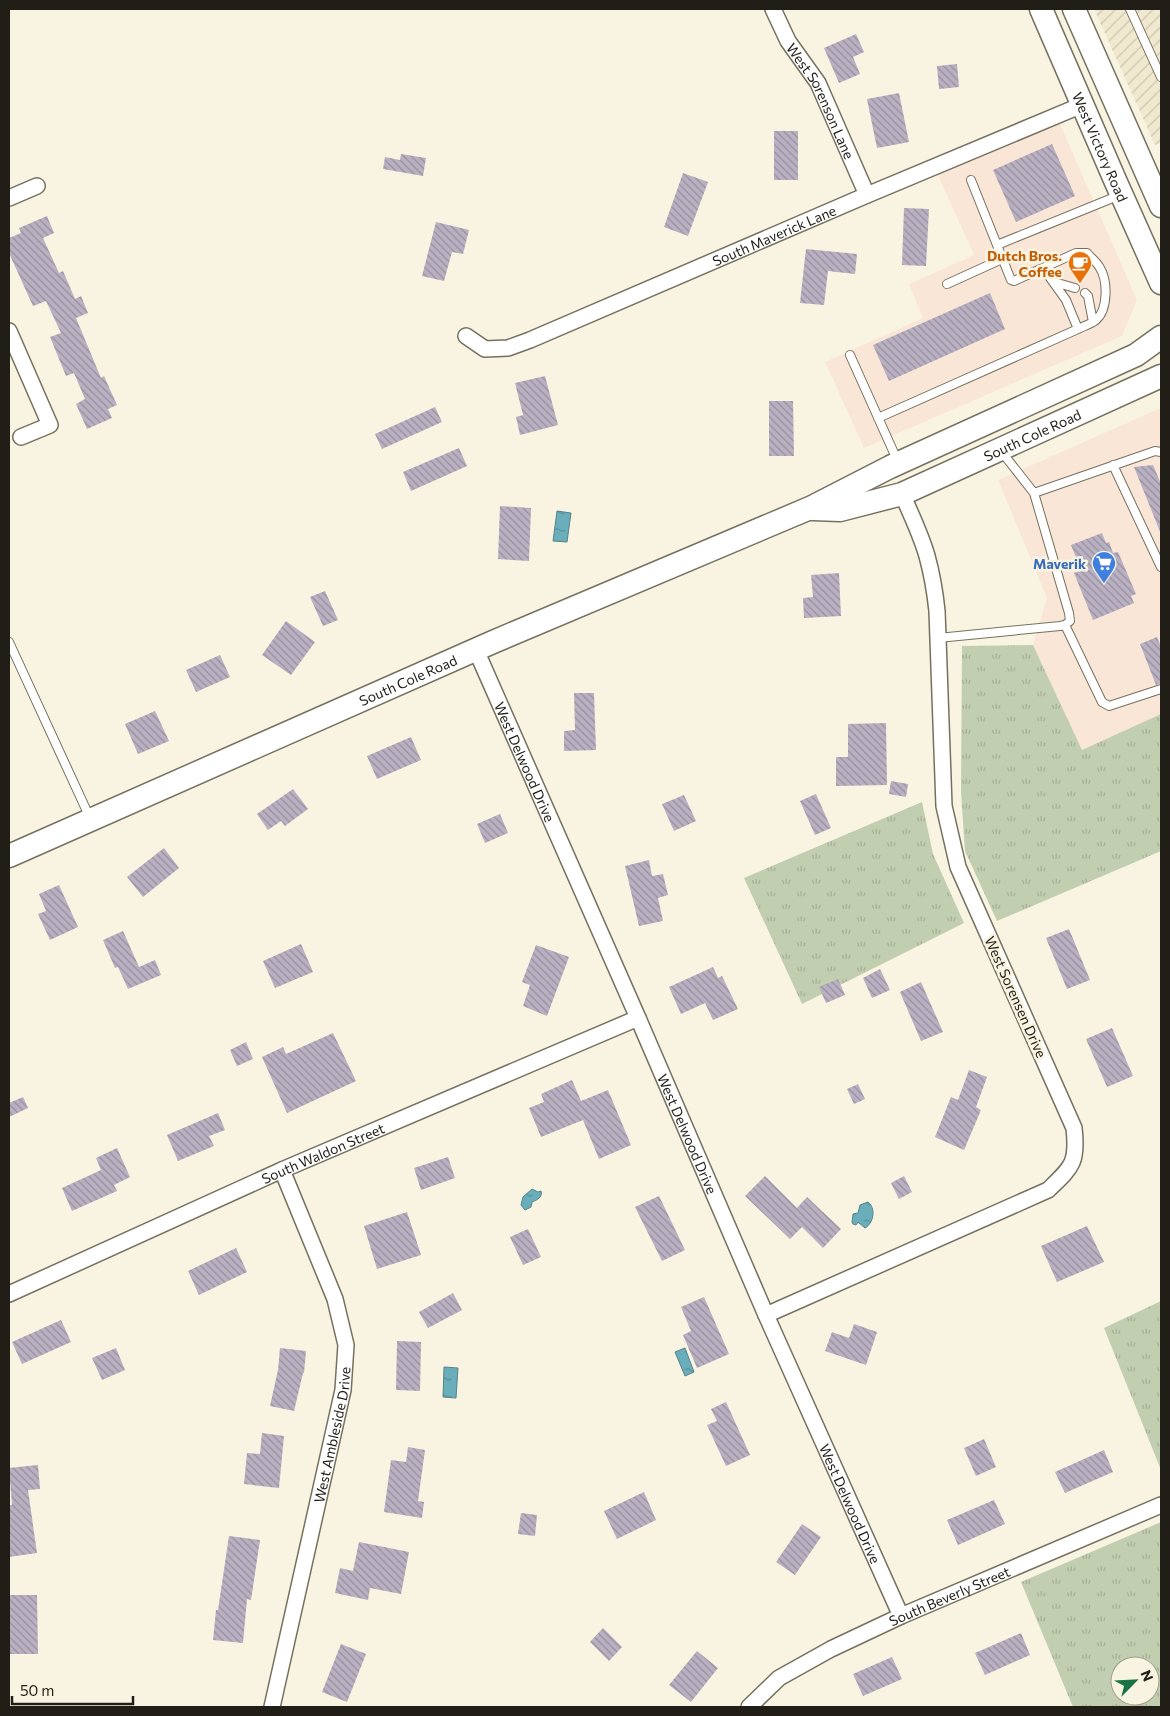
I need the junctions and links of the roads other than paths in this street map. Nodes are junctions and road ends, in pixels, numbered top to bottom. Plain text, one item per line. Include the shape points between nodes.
1 (773, 9) edge
2 (1041, 9) edge
3 (1074, 9) edge
4 (1130, 9) edge
5 (1161, 78) edge
6 (1082, 105) junction
7 (971, 180) dead end
8 (37, 186) dead end
9 (1121, 194) junction
10 (867, 195) junction
11 (9, 198) edge
12 (1161, 206) edge
13 (997, 246) junction
14 (1002, 259) junction
15 (1044, 268) junction
16 (1054, 282) junction
17 (1161, 283) edge
18 (947, 284) dead end
19 (1074, 288) dead end
20 (1085, 292) dead end
21 (1093, 322) junction
22 (1078, 329) junction
23 (9, 331) edge
24 (466, 336) dead end
25 (1161, 338) edge
26 (850, 354) dead end
27 (1161, 376) edge
28 (878, 418) junction
29 (21, 437) dead end
30 (941, 445) junction
31 (1000, 450) junction
32 (1161, 452) edge
33 (898, 464) junction
34 (1113, 465) junction
35 (1034, 493) junction
36 (902, 494) junction
37 (810, 508) junction
38 (1161, 567) edge
39 (1065, 625) junction
40 (938, 638) junction
41 (9, 642) edge
42 (476, 650) junction
43 (1161, 689) edge
44 (91, 820) junction
45 (9, 856) edge
46 (638, 1018) junction
47 (282, 1170) junction
48 (9, 1294) edge
49 (766, 1315) junction
50 (1161, 1504) edge
51 (900, 1616) junction
52 (272, 1707) edge
53 (749, 1707) edge

1 - 10 street, West Sorenson Lane via 788,41 818,83
2 - 6 main road, West Victory Road
3 - 12 main road
4 - 5 lane
6 - 9 main road, West Victory Road
6 - 10 street, South Maverick Lane
7 - 13 lane
8 - 11 street
9 - 13 lane
9 - 17 main road, West Victory Road
10 - 24 street, South Maverick Lane via 508,348 485,349
13 - 14 lane
14 - 15 lane via 1014,281
14 - 18 lane
15 - 16 lane
15 - 21 lane via 1076,254 1087,253 1104,277 1105,295 1100,315
16 - 19 lane
16 - 22 lane via 1066,300
20 - 21 lane
21 - 22 lane
22 - 28 lane
23 - 29 street via 50,425
25 - 30 main road, South Cole Road via 1136,356
26 - 28 lane
27 - 31 main road, South Cole Road
28 - 33 lane
30 - 33 main road, South Cole Road
30 - 36 main road, South Cole Road via 919,460
31 - 35 lane
31 - 36 main road, South Cole Road
32 - 34 lane via 1155,451
33 - 37 main road, South Cole Road
34 - 35 lane
34 - 38 lane
35 - 39 lane via 1069,613 1070,621
36 - 37 main road, South Cole Road via 840,510
36 - 40 street, West Sorensen Drive via 927,556 937,611
37 - 42 main road, South Cole Road
39 - 40 lane
39 - 43 lane via 1102,702 1109,706
40 - 49 street, West Sorensen Drive via 944,806 958,866 1074,1128 1076,1149 1070,1169 1048,1190
41 - 44 lane
42 - 44 main road, South Cole Road
42 - 46 street, West Delwood Drive
44 - 45 main road, South Cole Road
46 - 47 street, South Waldon Street
46 - 49 street, West Delwood Drive
47 - 48 street, South Waldon Street
47 - 52 street, West Ambleside Drive via 335,1300 346,1345 343,1390
49 - 51 street, West Delwood Drive
50 - 51 street, South Beverly Street
51 - 53 street, South Beverly Street via 779,1678

